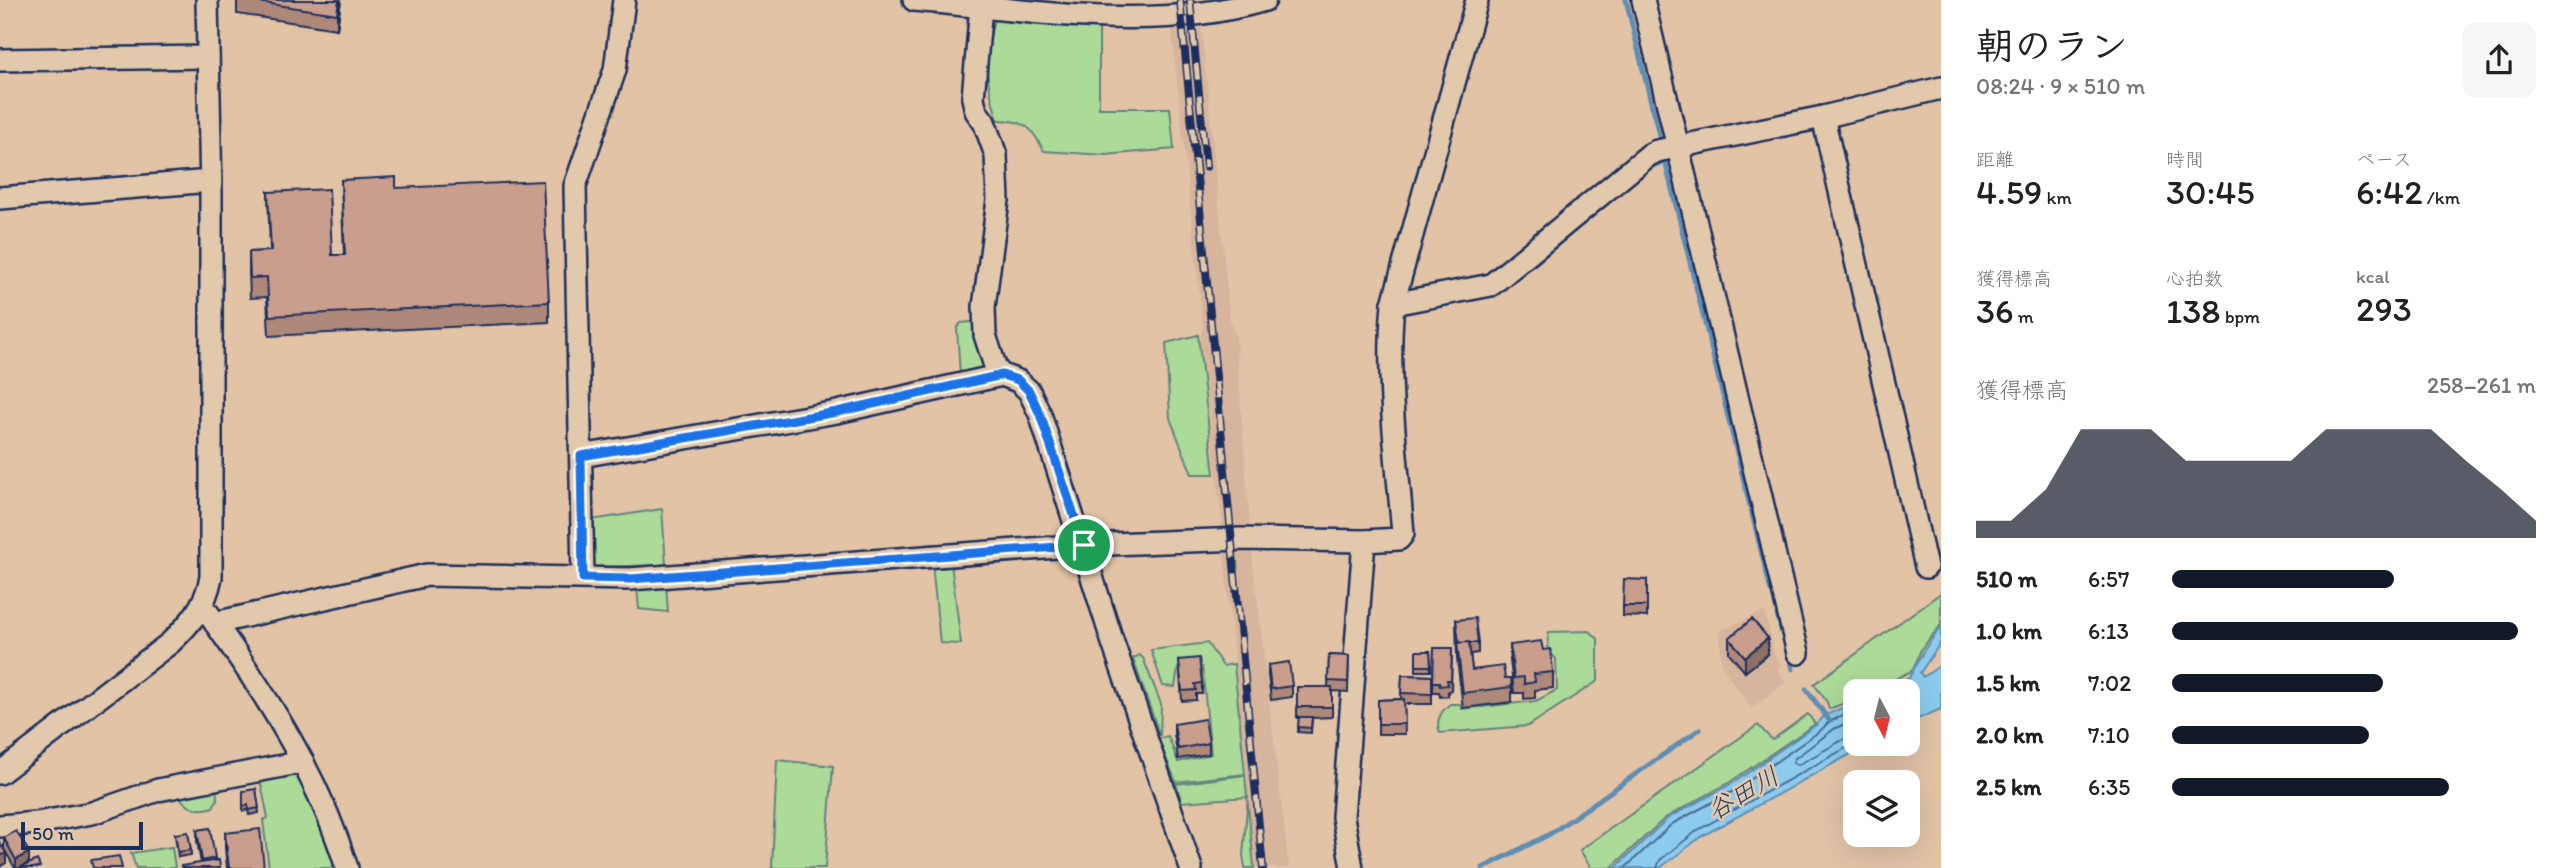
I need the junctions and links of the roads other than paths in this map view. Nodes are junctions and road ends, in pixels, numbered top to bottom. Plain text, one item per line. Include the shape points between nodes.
1 (207, 0) edge
2 (624, 0) edge
3 (914, 0) edge
4 (1265, 0) edge
5 (1477, 0) edge
6 (1643, 0) edge
7 (981, 6) junction
8 (208, 57) junction
9 (0, 60) edge
10 (1941, 88) edge
11 (1823, 117) junction
12 (1678, 146) junction
13 (211, 181) junction
14 (0, 198) edge
15 (1393, 304) junction
16 (1002, 375) junction
17 (581, 456) junction
18 (1364, 541) junction
19 (1084, 545) junction
20 (1926, 567) dead end
21 (583, 578) junction
22 (209, 615) junction
23 (1798, 653) dead end
24 (303, 762) junction
25 (0, 773) edge
26 (0, 826) edge
27 (347, 868) edge
28 (1191, 868) edge
29 (1352, 868) edge

1 - 8 street
2 - 17 street via 615,70 575,186
3 - 7 street
4 - 7 street via 1208,12 1108,19
5 - 15 street
6 - 12 street
7 - 16 street via 973,98 996,155 999,200 984,307 985,335
8 - 9 street
8 - 13 street
10 - 11 street
11 - 12 street
11 - 20 street
12 - 15 street via 1649,155 1490,285
12 - 23 street
13 - 14 street
13 - 22 street
15 - 18 street via 1393,402 1403,534 1394,541
16 - 17 street via 837,412
16 - 19 street via 1018,380 1029,391
17 - 21 street
18 - 19 street via 1241,539
18 - 29 street via 1343,817
19 - 21 street via 643,578
19 - 28 street
21 - 22 street via 416,576
22 - 24 street
22 - 25 street via 188,625
24 - 26 street via 158,790 92,813
24 - 27 street

